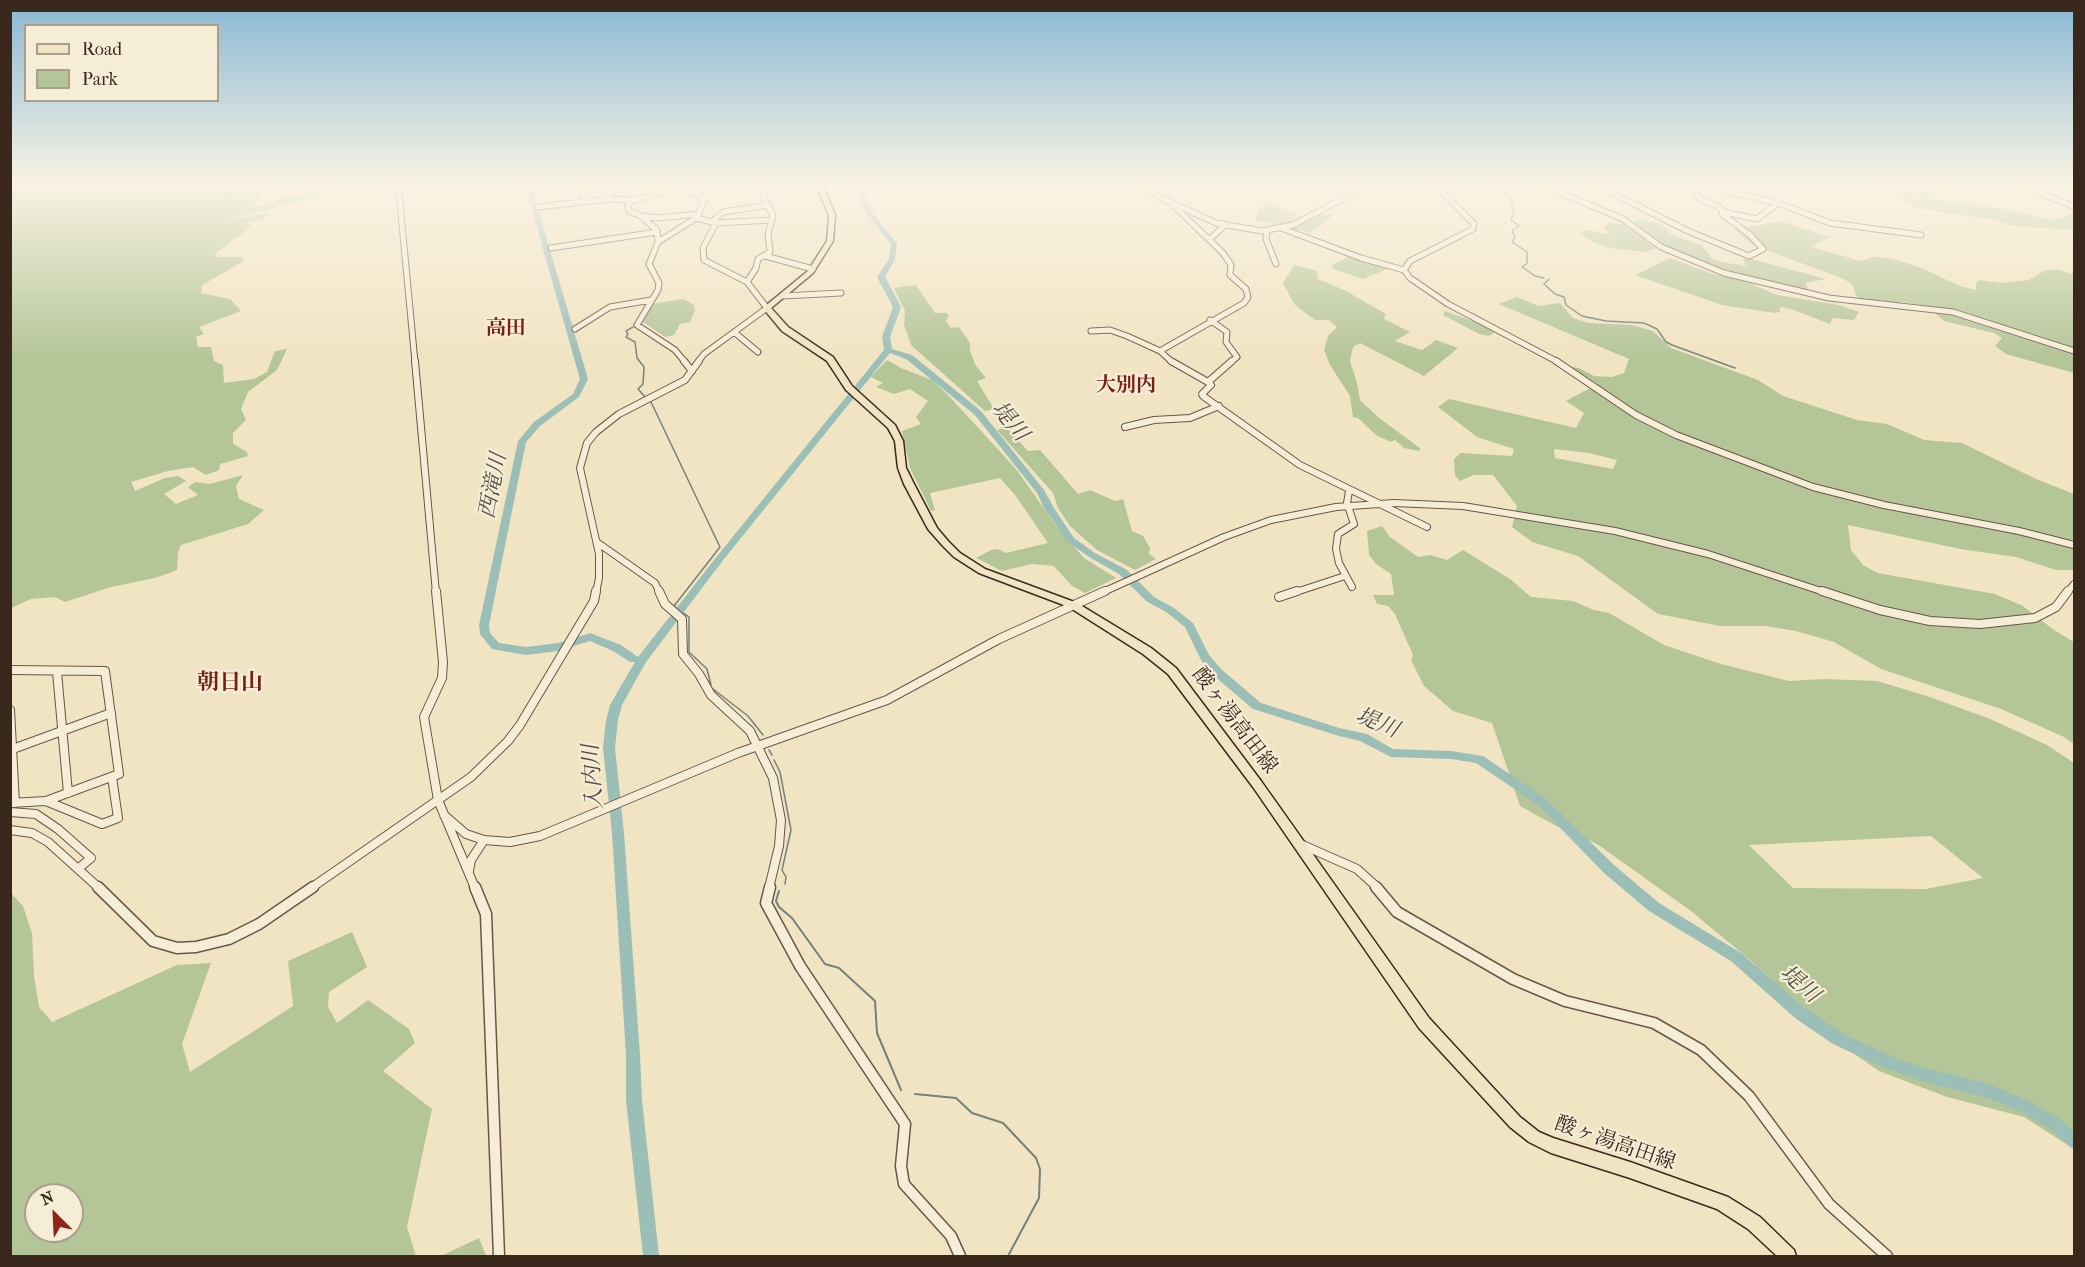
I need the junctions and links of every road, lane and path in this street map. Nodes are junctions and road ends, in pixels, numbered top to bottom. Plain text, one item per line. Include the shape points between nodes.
1 (403, 241) edge
2 (597, 241) edge
3 (706, 241) edge
4 (769, 241) edge
5 (830, 241) edge
6 (1212, 241) edge
7 (1267, 241) edge
8 (1316, 241) edge
9 (1451, 241) edge
10 (1653, 241) edge
11 (1713, 241) edge
12 (1756, 241) edge
13 (658, 242) edge
14 (551, 248) dead end
15 (765, 255) junction
16 (1276, 264) dead end
17 (813, 269) junction
18 (1404, 270) junction
19 (747, 282) junction
20 (841, 293) dead end
21 (783, 296) junction
22 (651, 300) junction
23 (768, 308) junction
24 (1210, 320) junction
25 (575, 329) dead end
26 (734, 332) junction
27 (1091, 332) dead end
28 (1160, 351) junction
29 (2074, 351) edge
30 (759, 352) dead end
31 (692, 371) junction
32 (1208, 382) junction
33 (1219, 406) junction
34 (1125, 427) dead end
35 (1349, 490) junction
36 (1376, 504) junction
37 (1347, 506) junction
38 (1427, 527) dead end
39 (597, 543) junction
40 (2074, 545) edge
41 (1345, 576) junction
42 (2074, 584) edge
43 (1352, 587) dead end
44 (1279, 597) dead end
45 (1073, 605) junction
46 (10, 670) edge
47 (57, 672) junction
48 (10, 710) edge
49 (111, 713) junction
50 (62, 731) junction
51 (758, 746) junction
52 (12, 749) edge
53 (112, 777) junction
54 (68, 793) junction
55 (438, 800) junction
56 (46, 801) junction
57 (13, 803) edge
58 (10, 812) edge
59 (444, 815) junction
60 (10, 830) edge
61 (484, 840) junction
62 (1297, 843) junction
63 (79, 868) junction
64 (469, 873) junction
65 (499, 1257) edge
66 (960, 1257) edge
67 (1788, 1257) edge
68 (1887, 1257) edge

1 - 55 street via 442,662 442,678 424,717
2 - 14 street
3 - 19 street via 702,256 707,262
4 - 15 street via 770,252
5 - 17 main road
6 - 24 street via 1229,262 1230,275 1246,289 1248,297 1244,303
7 - 16 street
8 - 18 street
9 - 18 street via 1410,261
10 - 29 street via 1724,273 1829,298 1953,312
11 - 12 street via 1749,256 1763,249
13 - 22 street via 649,264 659,283
15 - 17 street
15 - 19 street via 758,259
17 - 21 main road
18 - 40 street via 1448,304 1513,336 1636,415 1676,435 1813,487
19 - 23 street
20 - 21 street
21 - 23 main road
22 - 25 street via 610,307
22 - 31 street via 637,325 675,350
23 - 26 street
23 - 45 main road, 酸ヶ湯高田線 via 785,329 830,359 853,391 892,427 909,484 933,529 957,555 993,577
24 - 28 street
24 - 32 street via 1227,332 1226,342 1237,357
26 - 30 street
26 - 31 street via 704,354
27 - 28 street via 1115,332
28 - 32 street via 1175,365
31 - 39 street via 679,384 607,422 583,450 580,468
32 - 33 street via 1211,386 1202,395
33 - 34 street via 1190,418
33 - 35 street via 1300,465
35 - 36 street
35 - 37 street
36 - 37 street
36 - 38 street
36 - 42 street via 1463,506 1647,537 1853,603 1930,621 1980,624 2035,618 2056,607
37 - 41 street via 1353,526 1338,534 1336,543 1338,563
37 - 45 street via 1261,523
39 - 51 street via 656,583 665,604 682,619 683,654 711,695 750,731
39 - 55 street via 600,578 596,595 566,650 508,741 471,777
41 - 43 street
41 - 44 street
45 - 51 street via 999,639 887,700
45 - 62 main road, 酸ヶ湯高田線 via 1148,651 1172,671
46 - 47 street
47 - 49 street via 105,671
47 - 50 street
48 - 52 street
49 - 50 street
49 - 53 street via 119,774
50 - 52 street
50 - 54 street
51 - 61 street via 540,836 510,842
51 - 66 street via 773,778 781,820 766,903 800,966 905,1124 901,1166 904,1184 951,1236
52 - 57 street
53 - 54 street
53 - 56 street via 118,818 102,824
54 - 56 street
55 - 59 street
55 - 63 street via 259,924 207,945 177,948 153,941
56 - 57 street
58 - 63 street via 36,814 58,829 91,858
59 - 61 street via 466,834
59 - 64 street
60 - 63 street via 43,838
61 - 64 street via 471,860
62 - 67 main road, 酸ヶ湯高田線 via 1424,1023 1515,1122 1551,1145 1722,1203 1754,1223
62 - 68 street via 1357,869 1397,912 1513,979 1565,1001 1654,1023 1701,1050 1749,1096 1829,1204
64 - 65 street via 486,914

